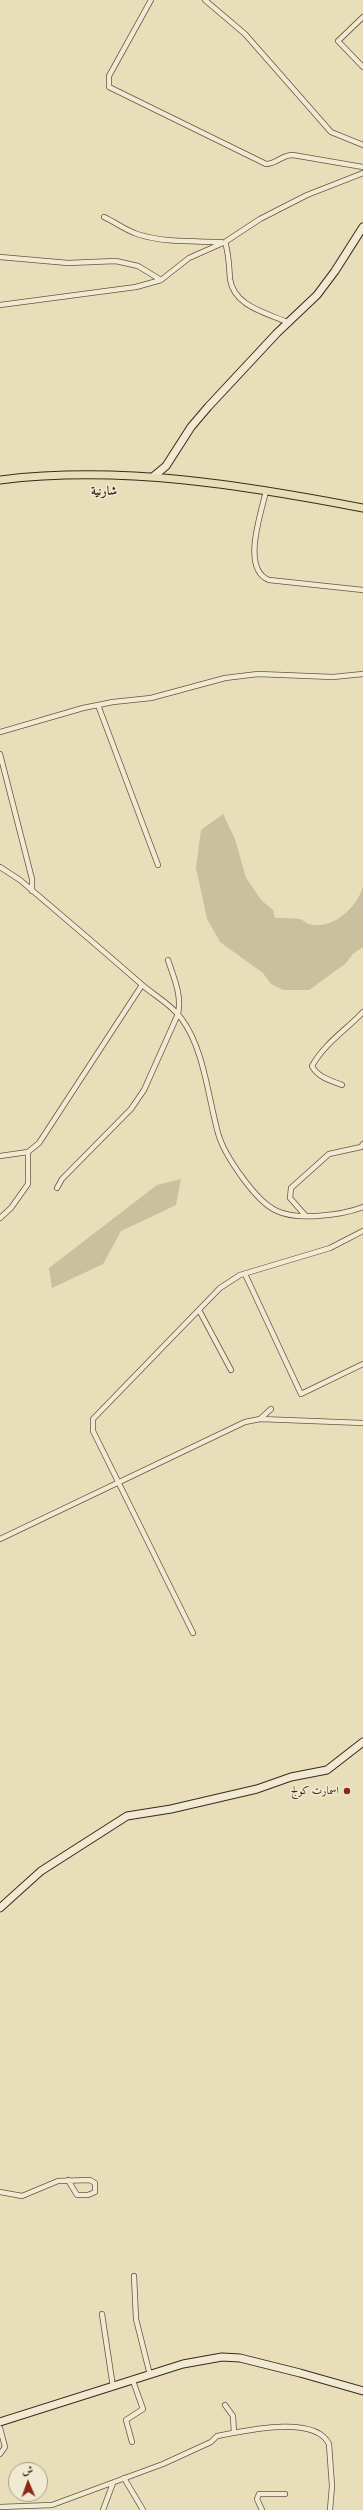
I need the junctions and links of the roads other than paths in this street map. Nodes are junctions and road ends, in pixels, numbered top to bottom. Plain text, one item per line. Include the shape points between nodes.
1 (151, 0) edge
2 (205, 0) edge
3 (363, 17) edge
4 (363, 67) edge
5 (363, 145) edge
6 (363, 167) edge
7 (363, 173) edge
8 (104, 217) dead end
9 (362, 232) edge
10 (225, 242) junction
11 (0, 257) edge
12 (161, 280) junction
13 (0, 305) edge
14 (289, 322) junction
15 (166, 466) junction
16 (154, 476) junction
17 (169, 478) junction
18 (0, 480) edge
19 (266, 491) junction
20 (363, 508) edge
21 (363, 590) edge
22 (363, 674) edge
23 (98, 705) junction
24 (0, 732) edge
25 (0, 754) edge
26 (158, 865) dead end
27 (0, 867) edge
28 (32, 891) junction
29 (168, 960) dead end
30 (142, 985) junction
31 (363, 1012) edge
32 (178, 1014) junction
33 (342, 1085) dead end
34 (363, 1144) edge
35 (28, 1152) junction
36 (0, 1156) edge
37 (57, 1188) dead end
38 (363, 1207) edge
39 (305, 1215) junction
40 (0, 1218) edge
41 (363, 1231) edge
42 (245, 1274) junction
43 (199, 1310) junction
44 (363, 1364) edge
45 (231, 1370) dead end
46 (271, 1409) dead end
47 (260, 1419) junction
48 (363, 1423) edge
49 (119, 1483) junction
50 (0, 1539) edge
51 (193, 1633) dead end
52 (363, 1742) edge
53 (0, 1908) edge
54 (68, 2180) junction
55 (0, 2192) edge
56 (134, 2276) dead end
57 (102, 2314) dead end
58 (150, 2375) junction
59 (133, 2381) junction
60 (113, 2387) junction
61 (363, 2391) edge
62 (225, 2404) dead end
63 (0, 2422) edge
64 (0, 2428) edge
65 (234, 2433) junction
66 (132, 2442) dead end
67 (0, 2454) edge
68 (124, 2478) junction
69 (113, 2483) junction
70 (285, 2494) dead end
71 (0, 2507) edge
72 (52, 2508) edge
73 (103, 2510) edge
74 (143, 2510) edge
75 (262, 2510) edge
76 (330, 2510) edge

1 - 6 street via 109,76 109,87 266,164 272,164 282,156 293,155
2 - 5 street via 260,50 331,132
3 - 4 street via 338,41
7 - 10 street via 260,218
8 - 10 street via 131,232 146,236 178,241
9 - 14 street via 317,295
10 - 12 street via 188,258
10 - 14 street via 230,280 238,297 259,311
11 - 12 street via 68,263 116,261 138,266
12 - 13 street via 136,287
14 - 15 street via 204,412
15 - 16 street
15 - 17 street
16 - 17 main road
16 - 18 main road via 57,475
17 - 19 main road
19 - 20 main road
19 - 21 street via 254,553 255,565 260,575 269,580
22 - 23 street via 333,677 277,674 243,676 208,681 151,698
23 - 24 street
23 - 26 street
25 - 28 street via 32,879
27 - 28 street
28 - 30 street
29 - 32 street via 178,989
30 - 32 street
30 - 35 street via 39,1143
31 - 33 street via 317,1057 312,1066 315,1072
32 - 37 street via 140,1096 131,1109 62,1179
32 - 39 street via 188,1027 213,1106 218,1133 233,1165 264,1204 284,1213
34 - 39 street via 361,1147 329,1154 291,1188 290,1198
35 - 36 street
35 - 40 street via 28,1184 11,1208
38 - 39 street via 333,1215
41 - 42 street via 330,1248
42 - 43 street via 220,1288
42 - 44 street via 301,1394
43 - 45 street
43 - 49 street via 93,1419 93,1431
46 - 47 street
47 - 48 street
47 - 49 street via 245,1422 219,1433
49 - 50 street
49 - 51 street
52 - 53 street via 327,1770 291,1776 257,1789 171,1809 127,1816 41,1871
54 - 54 street via 92,2180 95,2192 88,2195 77,2194
54 - 55 street via 51,2182 22,2196
56 - 58 street via 136,2320
57 - 60 street
58 - 59 street
58 - 61 street via 183,2364 228,2356 300,2372
59 - 60 street
59 - 66 street via 143,2409 126,2420
60 - 63 street
62 - 65 street via 233,2416
64 - 67 street via 4,2447
65 - 68 street via 217,2436 211,2442
65 - 76 street via 298,2427 317,2431 327,2438 331,2454
68 - 69 street
68 - 74 street
69 - 72 street
69 - 73 street
70 - 75 street via 259,2494 257,2499
71 - 72 street

